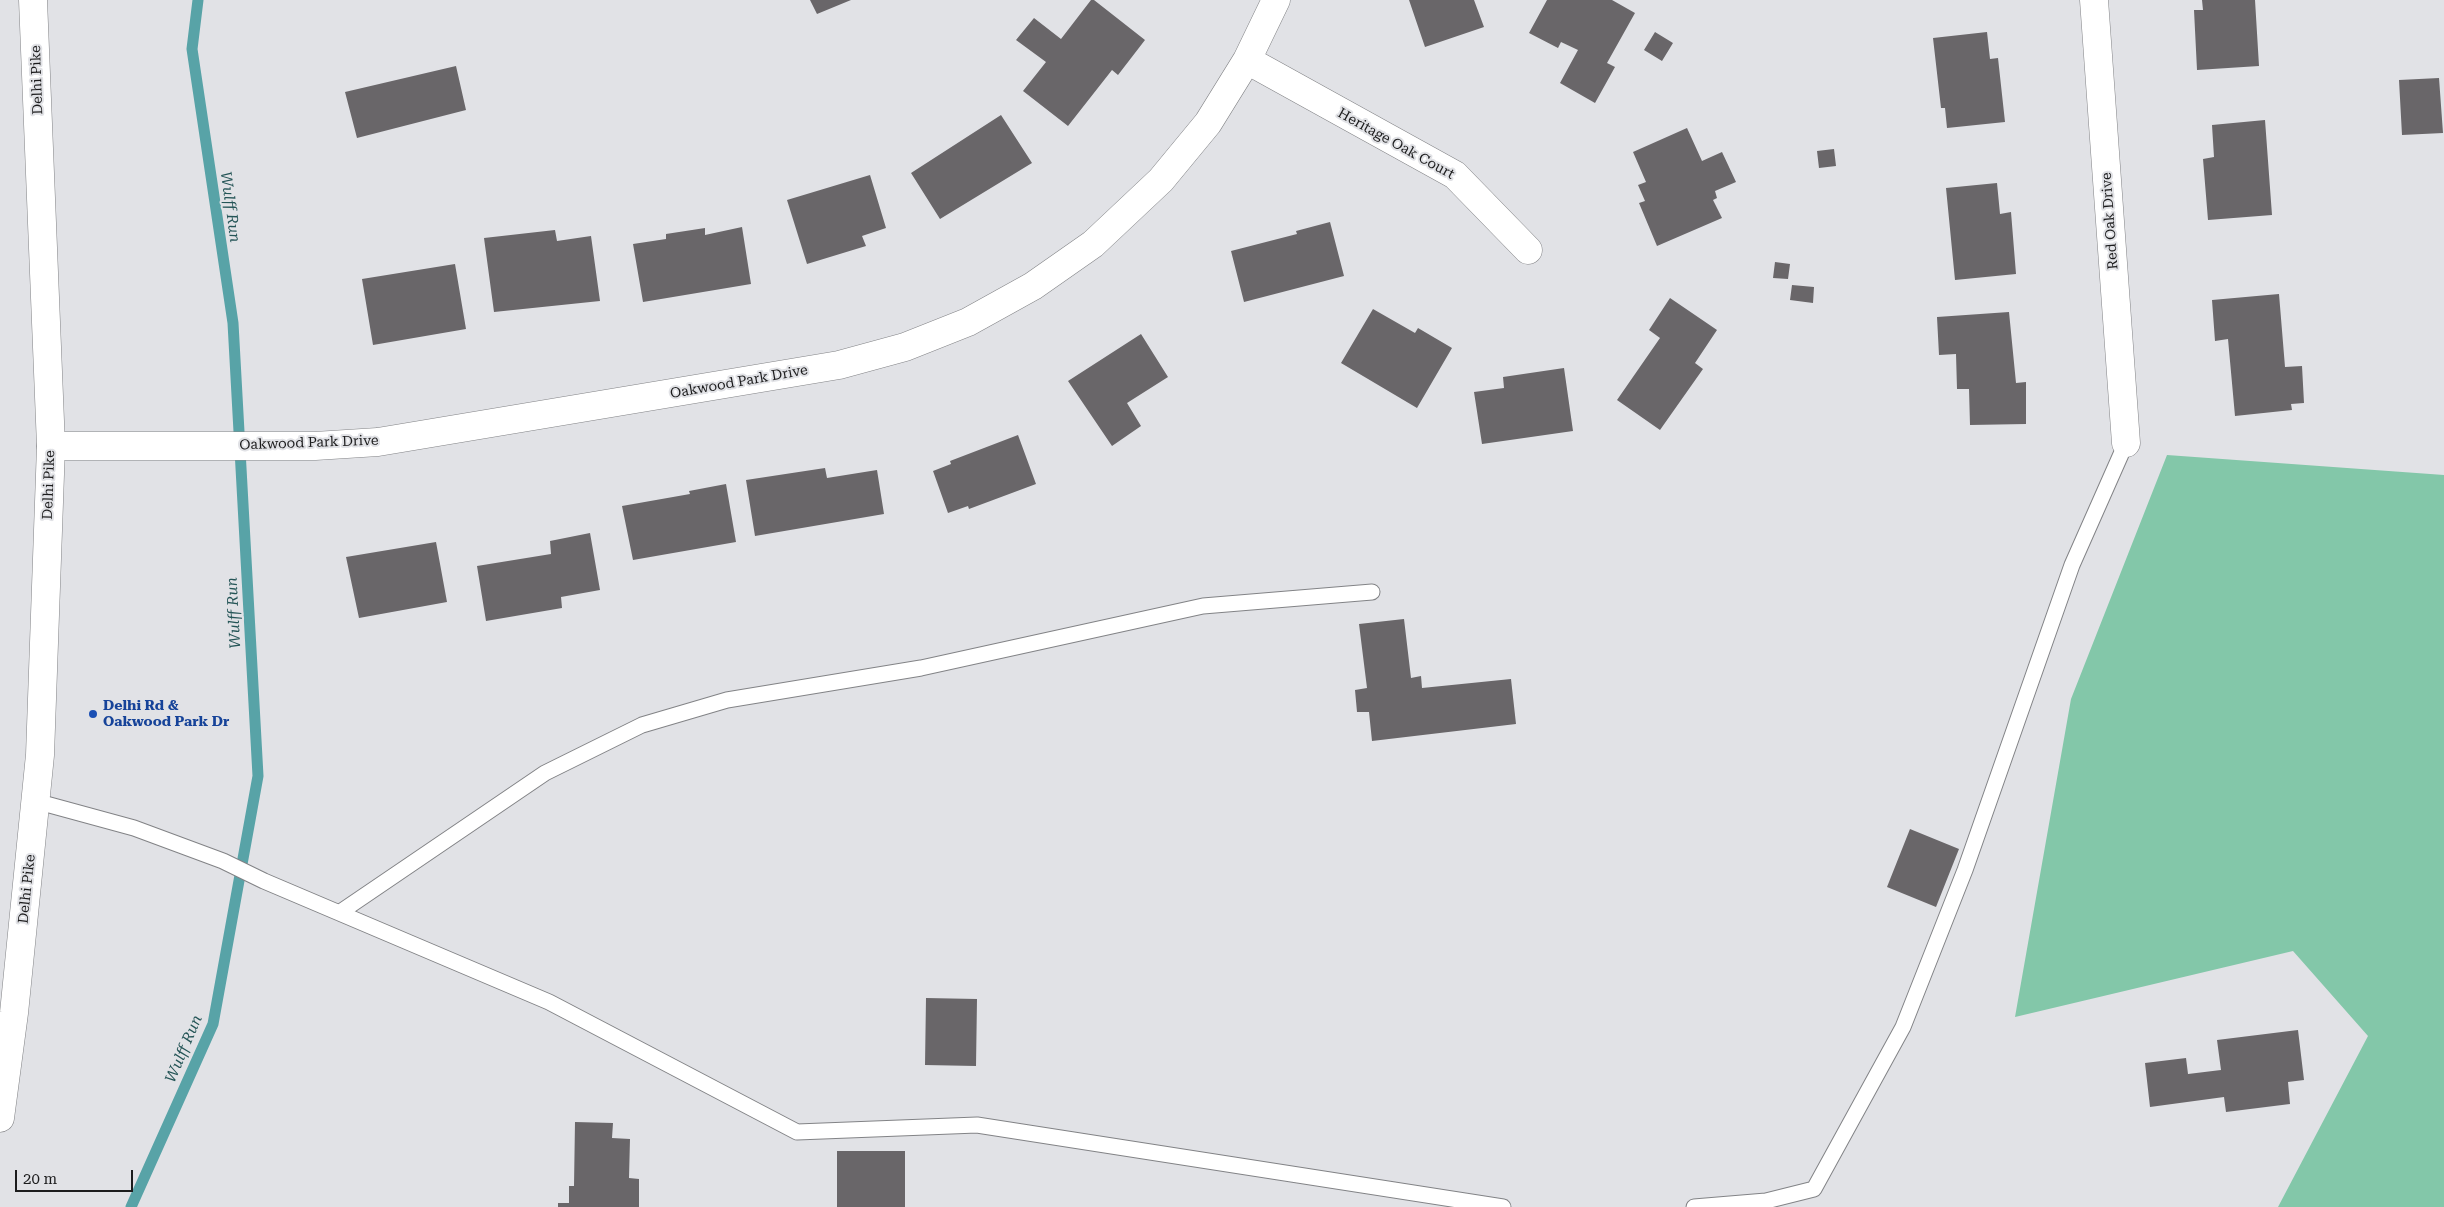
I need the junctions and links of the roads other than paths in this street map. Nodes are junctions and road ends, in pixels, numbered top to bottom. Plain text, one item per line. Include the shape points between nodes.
1 (34, 0) edge
2 (1276, 0) edge
3 (2094, 0) edge
4 (1247, 60) junction
5 (1528, 250) dead end
6 (2126, 443) joint
7 (51, 446) junction
8 (1372, 592) dead end
9 (35, 801) junction
10 (339, 913) junction
11 (0, 1118) edge
12 (1502, 1207) edge
13 (1694, 1207) edge

1 - 7 street, Delhi Pike
2 - 4 street, Oakwood Park Drive
3 - 6 street, Red Oak Drive
4 - 5 street, Heritage Oak Court via 1455,175
4 - 7 street, Oakwood Park Drive via 1208,123 1160,180 1094,244 1033,286 968,322 905,347 839,365 378,442 315,446
6 - 13 lane via 2072,565 1965,870 1903,1027 1814,1189 1766,1201
7 - 9 street, Delhi Pike via 40,755
8 - 10 lane via 1203,606 921,668 727,700 642,725 545,773
9 - 10 lane via 134,828 223,861
9 - 11 street, Delhi Pike
10 - 12 lane via 549,1002 797,1132 977,1125

